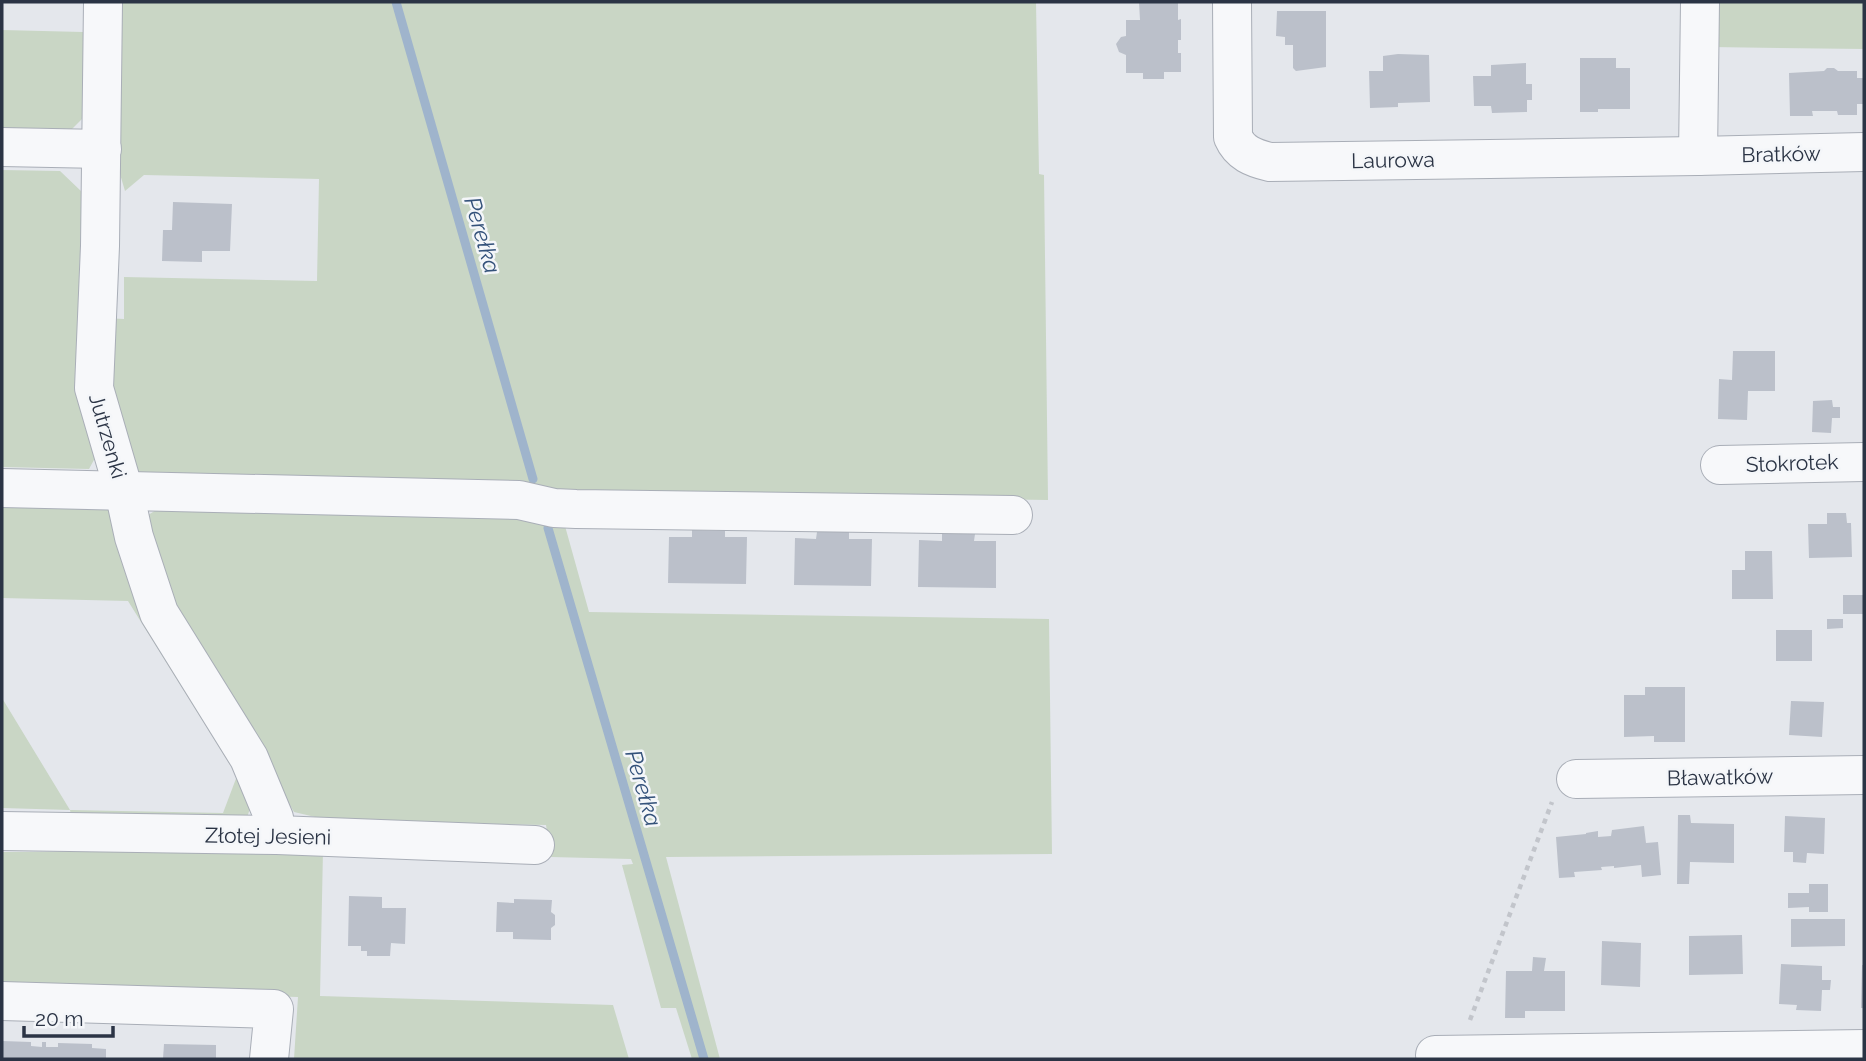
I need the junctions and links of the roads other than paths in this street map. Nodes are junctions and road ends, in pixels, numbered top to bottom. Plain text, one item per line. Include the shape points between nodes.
1 (103, 2) edge
2 (1232, 2) edge
3 (1700, 2) edge
4 (2, 147) edge
5 (102, 149) junction
6 (1864, 152) edge
7 (1698, 156) junction
8 (1864, 461) edge
9 (1720, 466) dead end
10 (2, 488) edge
11 (124, 491) junction
12 (1013, 515) dead end
13 (1864, 775) edge
14 (1576, 779) road end
15 (2, 831) edge
16 (277, 835) junction
17 (535, 845) dead end
18 (2, 1001) edge
19 (1864, 1049) edge
20 (1448, 1055) road end
21 (270, 1059) edge

1 - 5 street, Jutrzenki
2 - 7 street, Laurowa via 1233,137 1257,159
3 - 7 street
4 - 5 street
5 - 11 street, Jutrzenki via 94,388
6 - 7 street, Bratków
8 - 9 street, Stokrotek
10 - 11 street
11 - 12 street via 519,500 576,509
11 - 16 street, Jutrzenki via 159,613 250,758
13 - 14 street, Bławatków
15 - 16 street, Złotej Jesieni
16 - 17 street, Złotej Jesieni
18 - 21 street via 274,1009
19 - 20 street

